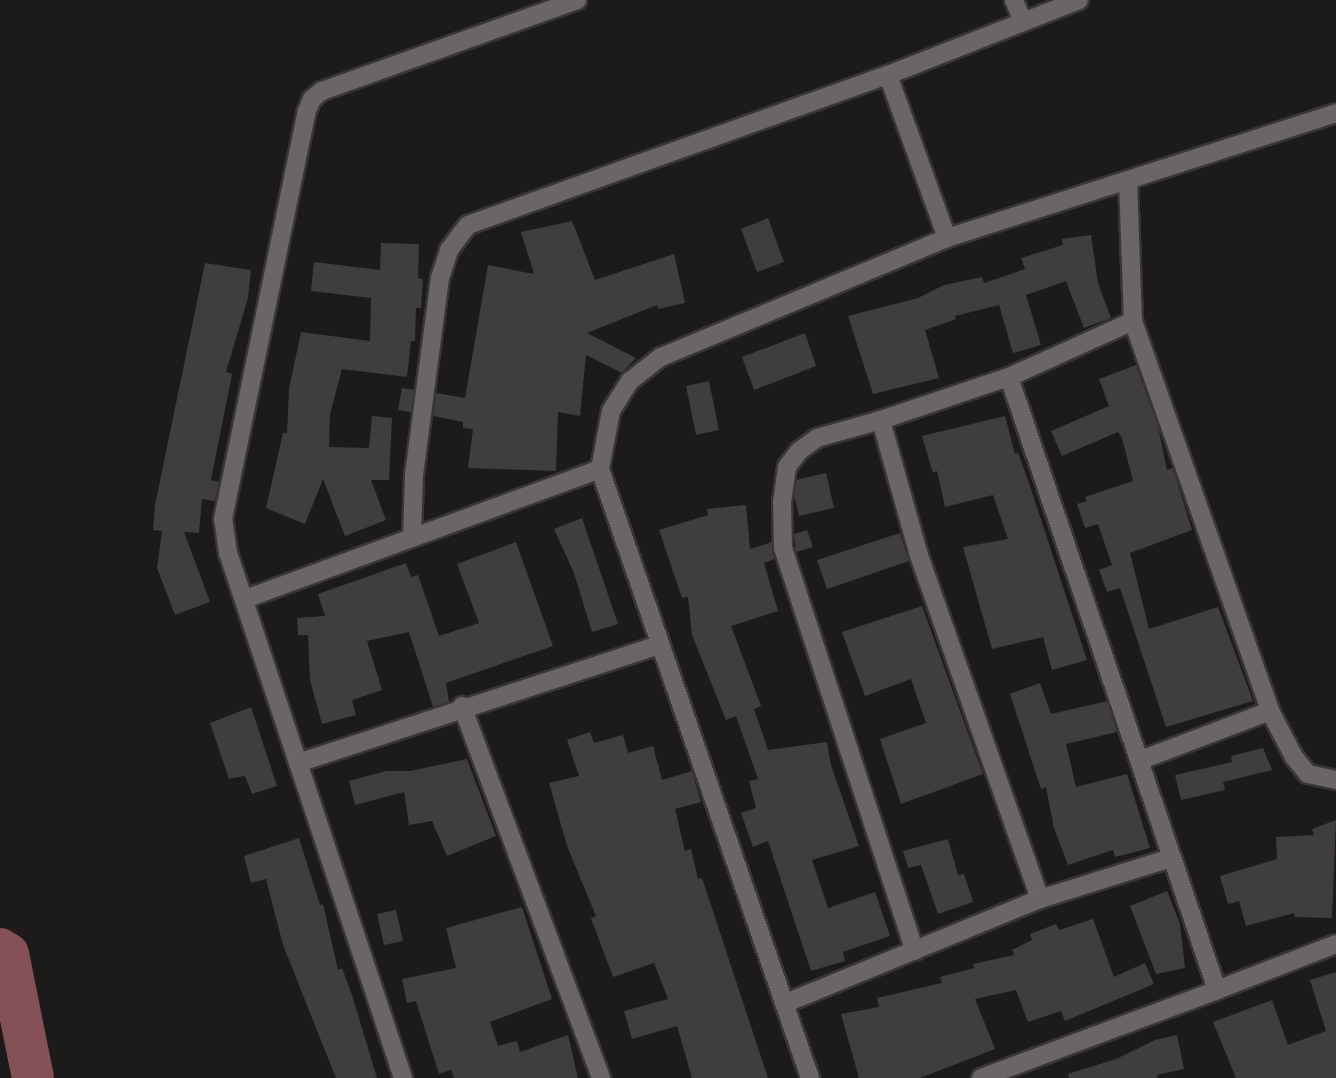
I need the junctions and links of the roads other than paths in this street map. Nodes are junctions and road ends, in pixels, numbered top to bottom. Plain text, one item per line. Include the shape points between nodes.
1 (577, 0) edge
2 (1014, 0) edge
3 (1079, 0) edge
4 (1022, 20) junction
5 (888, 75) junction
6 (1336, 113) edge
7 (1128, 180) junction
8 (947, 238) junction
9 (1133, 321) junction
10 (1009, 377) junction
11 (881, 420) junction
12 (600, 469) junction
13 (412, 538) junction
14 (245, 599) junction
15 (660, 645) junction
16 (462, 706) junction
17 (1270, 711) junction
18 (1141, 760) junction
19 (298, 763) junction
20 (1336, 780) edge
21 (1171, 858) junction
22 (1040, 899) junction
23 (1336, 944) edge
24 (915, 951) junction
25 (1217, 990) junction
26 (786, 1003) junction
27 (403, 1078) edge
28 (601, 1078) edge
29 (810, 1078) edge
30 (981, 1078) edge

1 - 14 street via 322,91 312,99 223,519 228,553
2 - 4 street
3 - 4 street
4 - 5 street
5 - 8 street
5 - 13 street via 468,225 449,250 440,278 414,476
6 - 7 street
7 - 8 street
7 - 9 street
8 - 12 street via 661,357 630,381 611,411
9 - 10 street
9 - 17 street
10 - 11 street
10 - 18 street
11 - 22 street via 918,552
11 - 24 street via 817,438 799,451 787,467 782,501 783,548
12 - 13 street
12 - 15 street
13 - 14 street
14 - 19 street
15 - 16 street
15 - 26 street
16 - 19 street
16 - 28 street
17 - 18 street
17 - 20 street via 1294,757 1308,774
18 - 21 street
19 - 27 street
21 - 22 street
21 - 25 street
22 - 24 street
23 - 25 street
24 - 26 street
25 - 30 street
26 - 29 street

